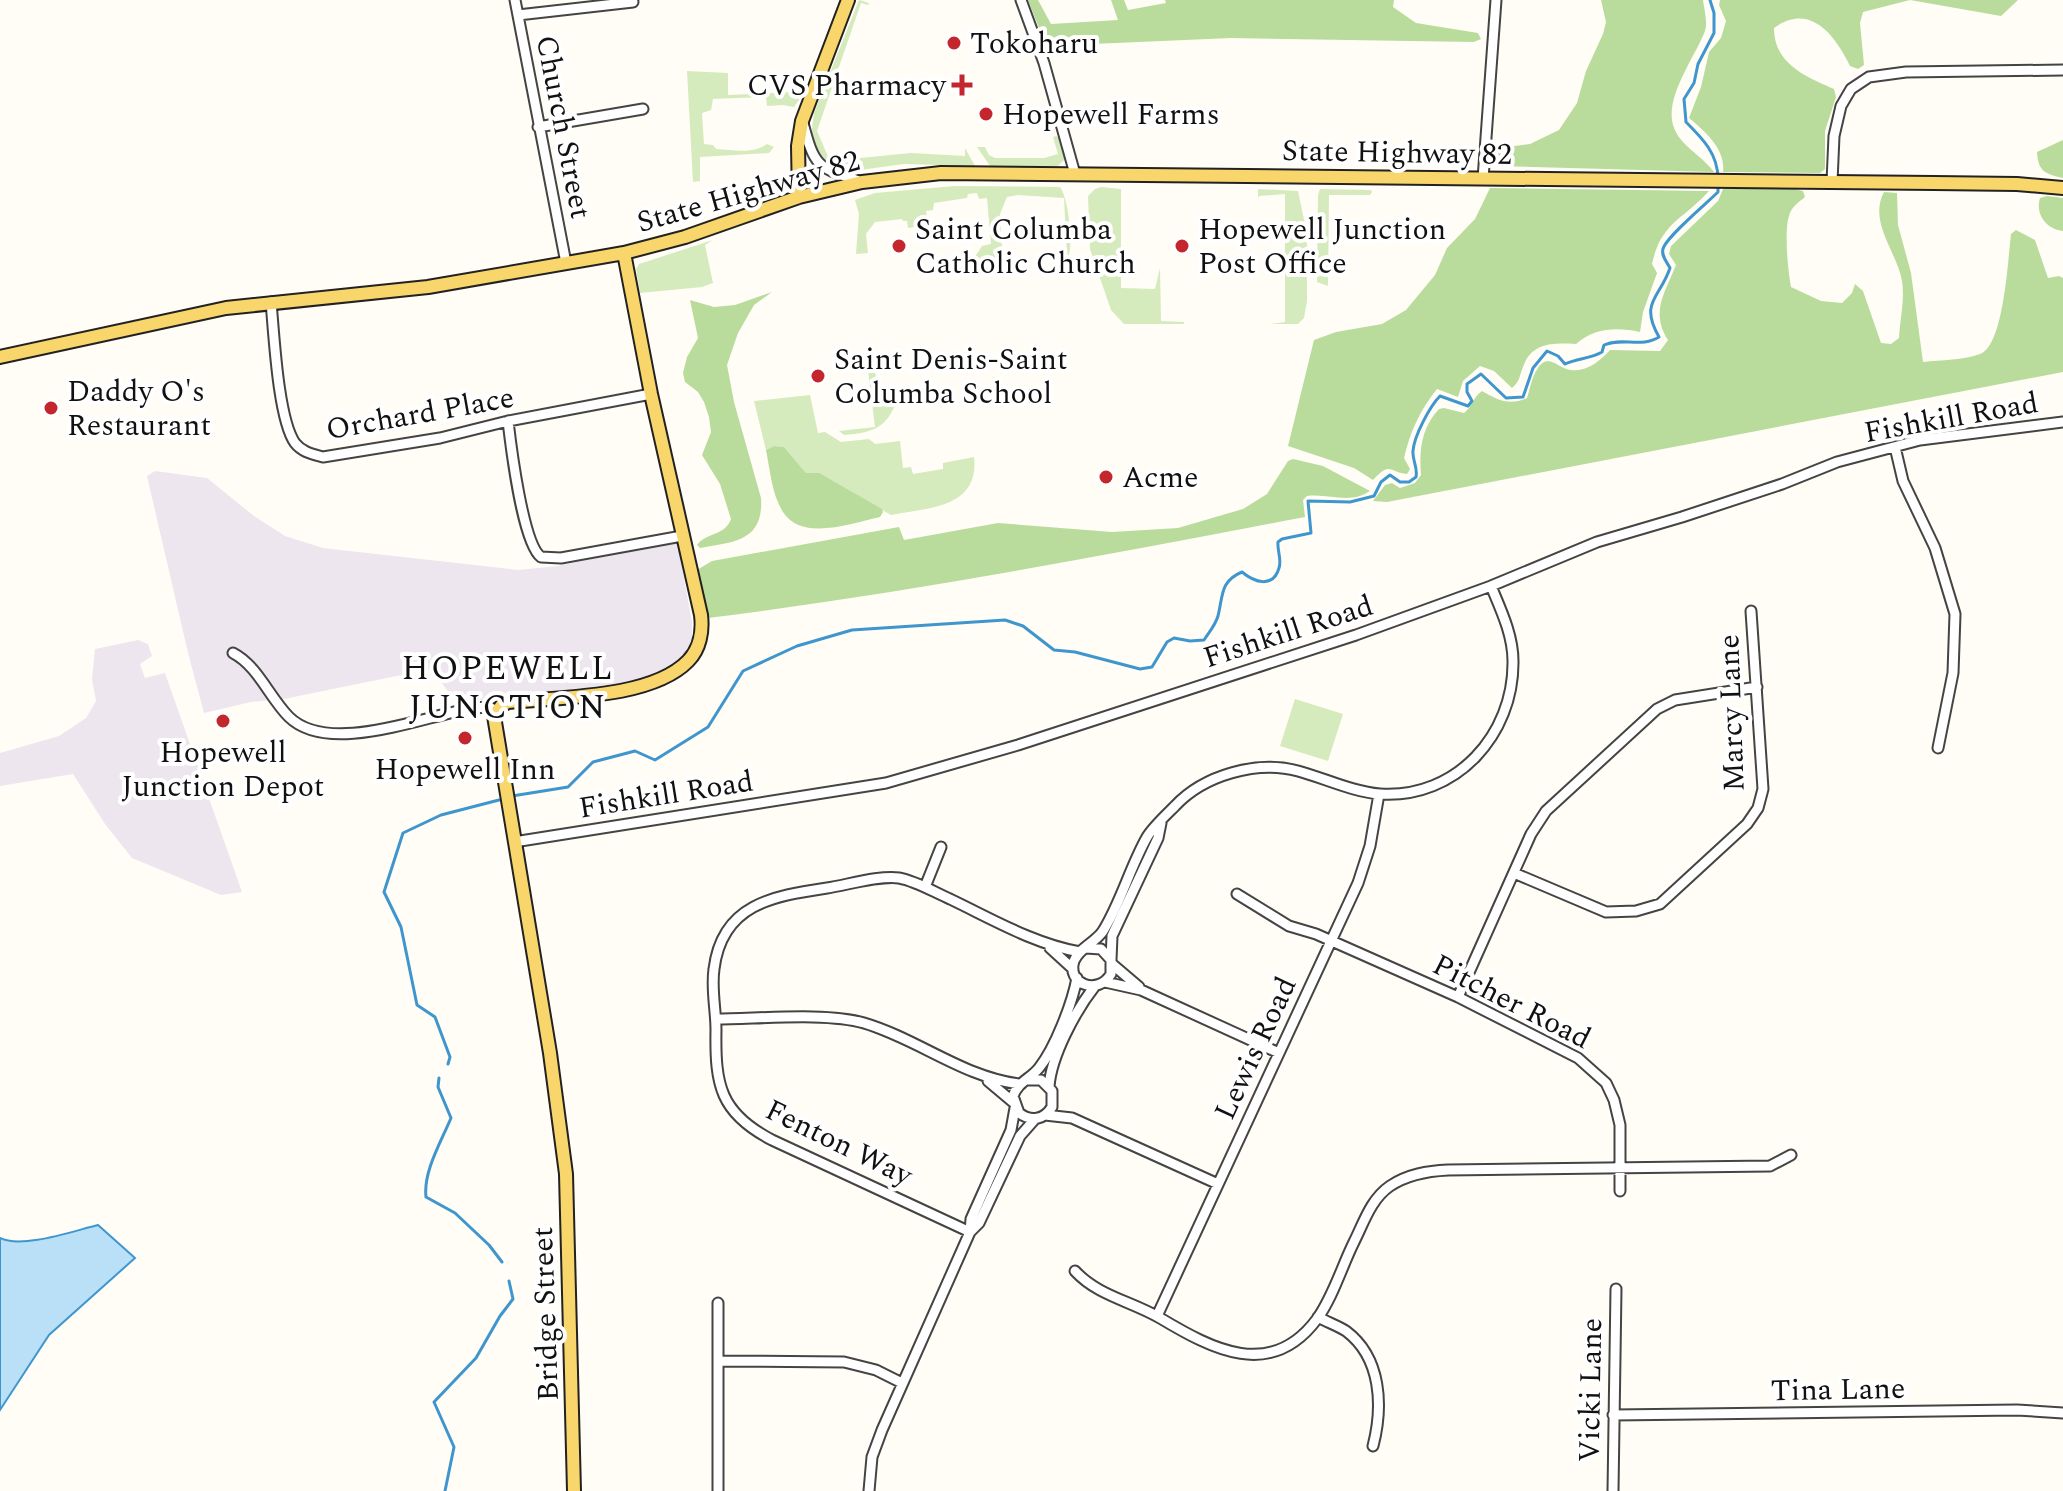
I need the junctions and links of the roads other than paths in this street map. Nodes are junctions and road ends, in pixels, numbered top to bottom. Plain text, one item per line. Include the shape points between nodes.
1 (515, 0) edge
2 (848, 0) edge
3 (1021, 0) edge
4 (1496, 0) edge
5 (633, 2) dead end
6 (518, 15) junction
7 (2063, 70) edge
8 (643, 109) dead end
9 (802, 121) junction
10 (538, 127) junction
11 (1075, 174) junction
12 (1483, 179) junction
13 (862, 182) junction
14 (1832, 182) junction
15 (2063, 188) edge
16 (799, 197) junction
17 (624, 253) junction
18 (566, 263) junction
19 (271, 302) junction
20 (0, 357) edge
21 (651, 394) junction
22 (508, 421) junction
23 (2063, 422) edge
24 (1895, 447) junction
25 (682, 536) junction
26 (1491, 586) junction
27 (1751, 611) dead end
28 (233, 653) dead end
29 (1757, 687) junction
30 (497, 711) junction
31 (1938, 748) dead end
32 (1379, 794) junction
33 (1161, 823) junction
34 (514, 842) junction
35 (941, 847) dead end
36 (1514, 873) junction
37 (925, 887) junction
38 (1237, 894) dead end
39 (1332, 941) junction
40 (1040, 942) junction
41 (1083, 950) junction
42 (1112, 962) junction
43 (1075, 973) junction
44 (1100, 984) junction
45 (1141, 990) junction
46 (1458, 997) junction
47 (716, 1019) junction
48 (1279, 1053) junction
49 (975, 1073) junction
50 (1022, 1082) junction
51 (1051, 1092) junction
52 (1014, 1105) junction
53 (1040, 1117) junction
54 (1072, 1118) junction
55 (1791, 1155) dead end
56 (1620, 1168) junction
57 (1218, 1184) junction
58 (1620, 1191) dead end
59 (970, 1232) junction
60 (1075, 1271) dead end
61 (1616, 1289) dead end
62 (718, 1303) dead end
63 (1157, 1316) junction
64 (1318, 1317) junction
65 (719, 1361) junction
66 (902, 1383) junction
67 (2063, 1413) edge
68 (1613, 1415) junction
69 (1373, 1446) dead end
70 (574, 1491) edge
71 (718, 1491) edge
72 (869, 1491) edge
73 (1613, 1491) edge

1 - 6 street, Church Street
2 - 9 main road
3 - 11 street
4 - 12 street
5 - 6 street
6 - 10 street, Church Street
7 - 14 street via 1869,77 1851,89 1841,106
8 - 10 street
9 - 13 street via 819,164
9 - 16 main road
10 - 18 street, Church Street
11 - 12 main road, State Highway 82
11 - 13 main road, State Highway 82 via 941,173
12 - 14 main road, State Highway 82
13 - 16 main road, State Highway 82
14 - 15 main road, State Highway 82
16 - 17 main road, State Highway 82
17 - 18 main road, State Highway 82
17 - 21 main road
18 - 19 main road, State Highway 82 via 428,287
19 - 20 main road, State Highway 82
19 - 22 street, Orchard Place via 283,404 291,435 307,453 323,457
21 - 22 street, Orchard Place
21 - 25 main road
22 - 25 street via 532,547 541,557
23 - 24 street, Fishkill Road
24 - 26 street, Fishkill Road via 1597,542
24 - 31 street via 1955,614 1953,673
25 - 30 main road via 702,623 689,661 639,686 508,702
26 - 32 street via 1513,658 1507,708 1497,732 1480,754 1441,783
26 - 34 street, Fishkill Road via 1356,635 886,783
27 - 29 street, Marcy Lane
28 - 30 street via 252,668 290,717 321,732 357,734 479,707
29 - 36 street via 1688,698 1657,709 1546,811
29 - 36 street, Marcy Lane via 1763,789 1758,808 1660,904 1606,912
30 - 34 main road, Bridge Street via 494,724
32 - 33 street via 1267,767 1213,780 1189,793
32 - 39 street, Lewis Road via 1370,846
33 - 41 street via 1149,833 1105,928
33 - 42 street via 1112,936
34 - 70 main road, Bridge Street via 561,1136
35 - 37 street
36 - 46 street
37 - 40 street, Fenton Way
37 - 47 street, Fenton Way via 886,879 776,896 758,904 729,929 719,949 713,971
38 - 39 street, Pitcher Road via 1289,926
39 - 46 street, Pitcher Road
39 - 48 street, Lewis Road
40 - 41 street, Fenton Way
40 - 43 street, Fenton Way
41 - 42 street via 1101,949
41 - 43 street via 1075,958
42 - 44 street via 1111,974
42 - 45 street
43 - 44 street via 1085,985
43 - 50 street via 1071,1002 1047,1054
44 - 45 street
44 - 51 street via 1081,1004 1067,1033 1052,1068
45 - 48 street
46 - 56 street, Pitcher Road via 1561,1048 1606,1083 1620,1125
47 - 49 street via 865,1023
47 - 59 street, Fenton Way via 715,1070 722,1096 738,1118 772,1140
48 - 57 street, Lewis Road
49 - 50 street
49 - 52 street
50 - 51 street via 1041,1080
50 - 52 street
51 - 53 street via 1052,1107
51 - 54 street
52 - 53 street via 1024,1117
52 - 59 street via 1011,1130
53 - 54 street
53 - 59 street via 1020,1136
54 - 57 street
55 - 56 street via 1770,1166
56 - 58 street, Pitcher Road
56 - 64 street via 1429,1171 1402,1180 1375,1201
57 - 63 street, Lewis Road
59 - 66 street
60 - 63 street via 1089,1286
61 - 68 street, Vicki Lane
62 - 65 street
63 - 64 street via 1210,1346 1248,1355 1290,1344
64 - 69 street via 1346,1331 1370,1363 1378,1390
65 - 66 street via 844,1362
65 - 71 street
66 - 72 street via 872,1457
67 - 68 street, Tina Lane
68 - 73 street, Vicki Lane

